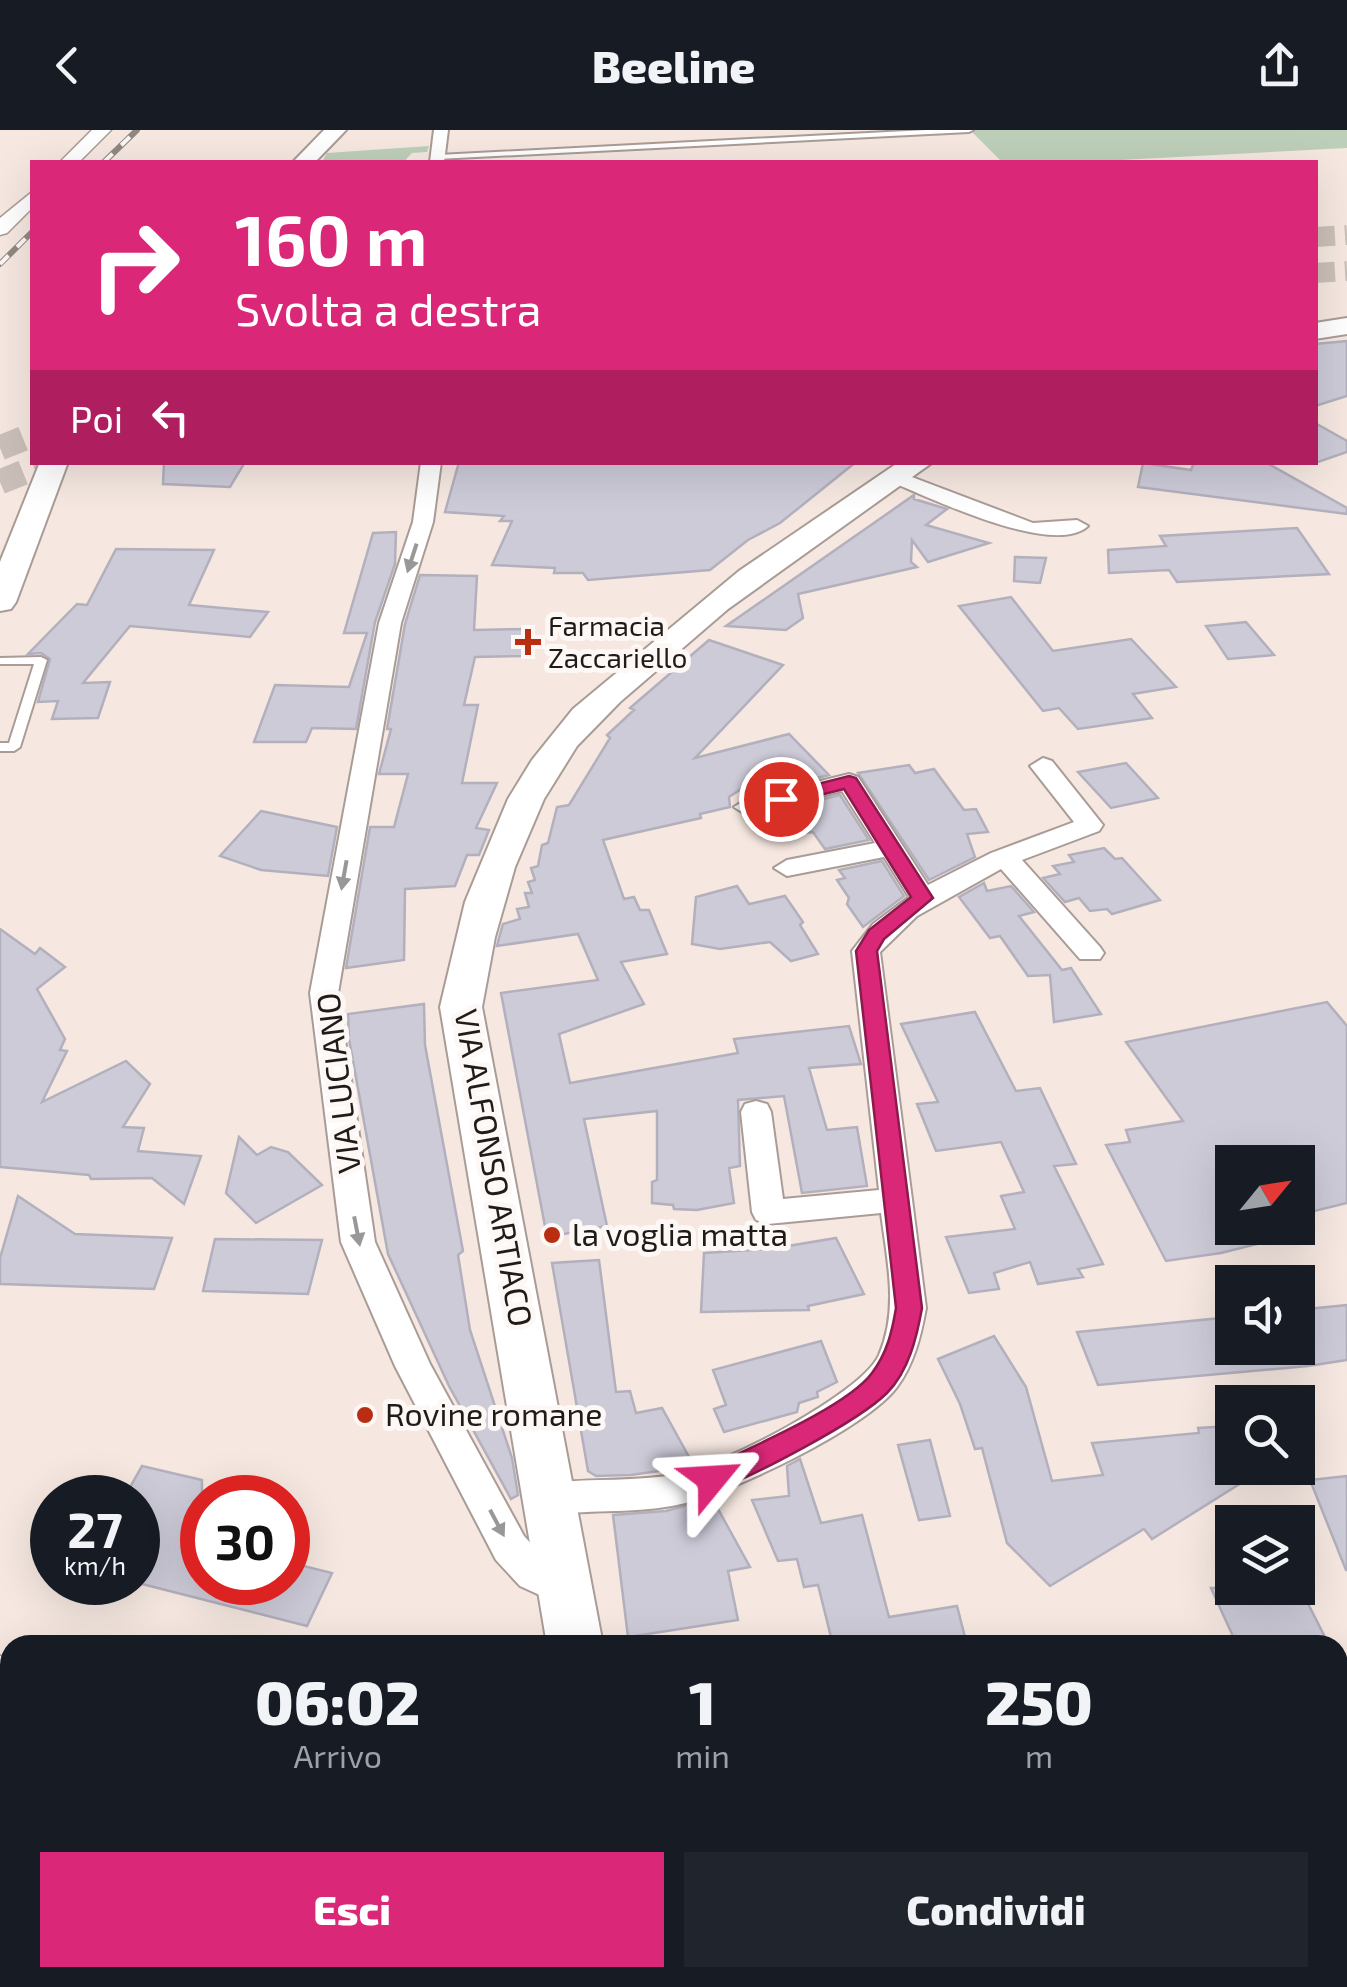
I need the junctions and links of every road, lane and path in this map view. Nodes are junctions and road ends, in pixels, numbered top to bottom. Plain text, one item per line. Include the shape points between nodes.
1 (102, 130) edge
2 (336, 130) edge
3 (441, 130) edge
4 (969, 130) edge
5 (71, 160) edge
6 (306, 160) edge
7 (438, 160) edge
8 (30, 200) edge
9 (0, 229) edge
10 (1347, 326) edge
11 (1318, 331) edge
12 (53, 465) edge
13 (431, 465) edge
14 (907, 470) edge
15 (1077, 526) dead end
16 (0, 602) edge
17 (0, 661) edge
18 (0, 747) edge
19 (1043, 766) dead end
20 (747, 807) dead end
21 (892, 848) junction
22 (1006, 858) junction
23 (788, 868) dead end
24 (922, 898) junction
25 (1090, 953) dead end
26 (756, 1112) dead end
27 (896, 1200) junction
28 (550, 1499) junction
29 (566, 1590) junction
30 (573, 1635) edge

1 - 5 street
2 - 6 main road
3 - 7 street
4 - 7 lane
8 - 9 street
10 - 11 main road
12 - 16 main road
13 -> 29 street, VIA LUCIANO via 424,522 390,623 324,994 358,1242 413,1366 510,1548 534,1574
14 - 15 street via 1031,529
14 - 28 main road, VIA ALFONSO ARTIACO via 717,600 576,727 516,821 472,934 461,1007
17 - 18 lane via 41,660 14,746
19 - 22 street via 1090,825
20 - 21 street via 849,782
21 - 23 street
21 - 24 street
22 - 24 street
22 - 25 street
24 - 27 street via 866,951
26 - 27 street via 768,1212
27 - 28 street via 909,1308 903,1343 880,1384 840,1413 712,1479 680,1489
28 - 29 main road, VIA ALFONSO ARTIACO
29 - 30 main road, VIA ALFONSO ARTIACO

